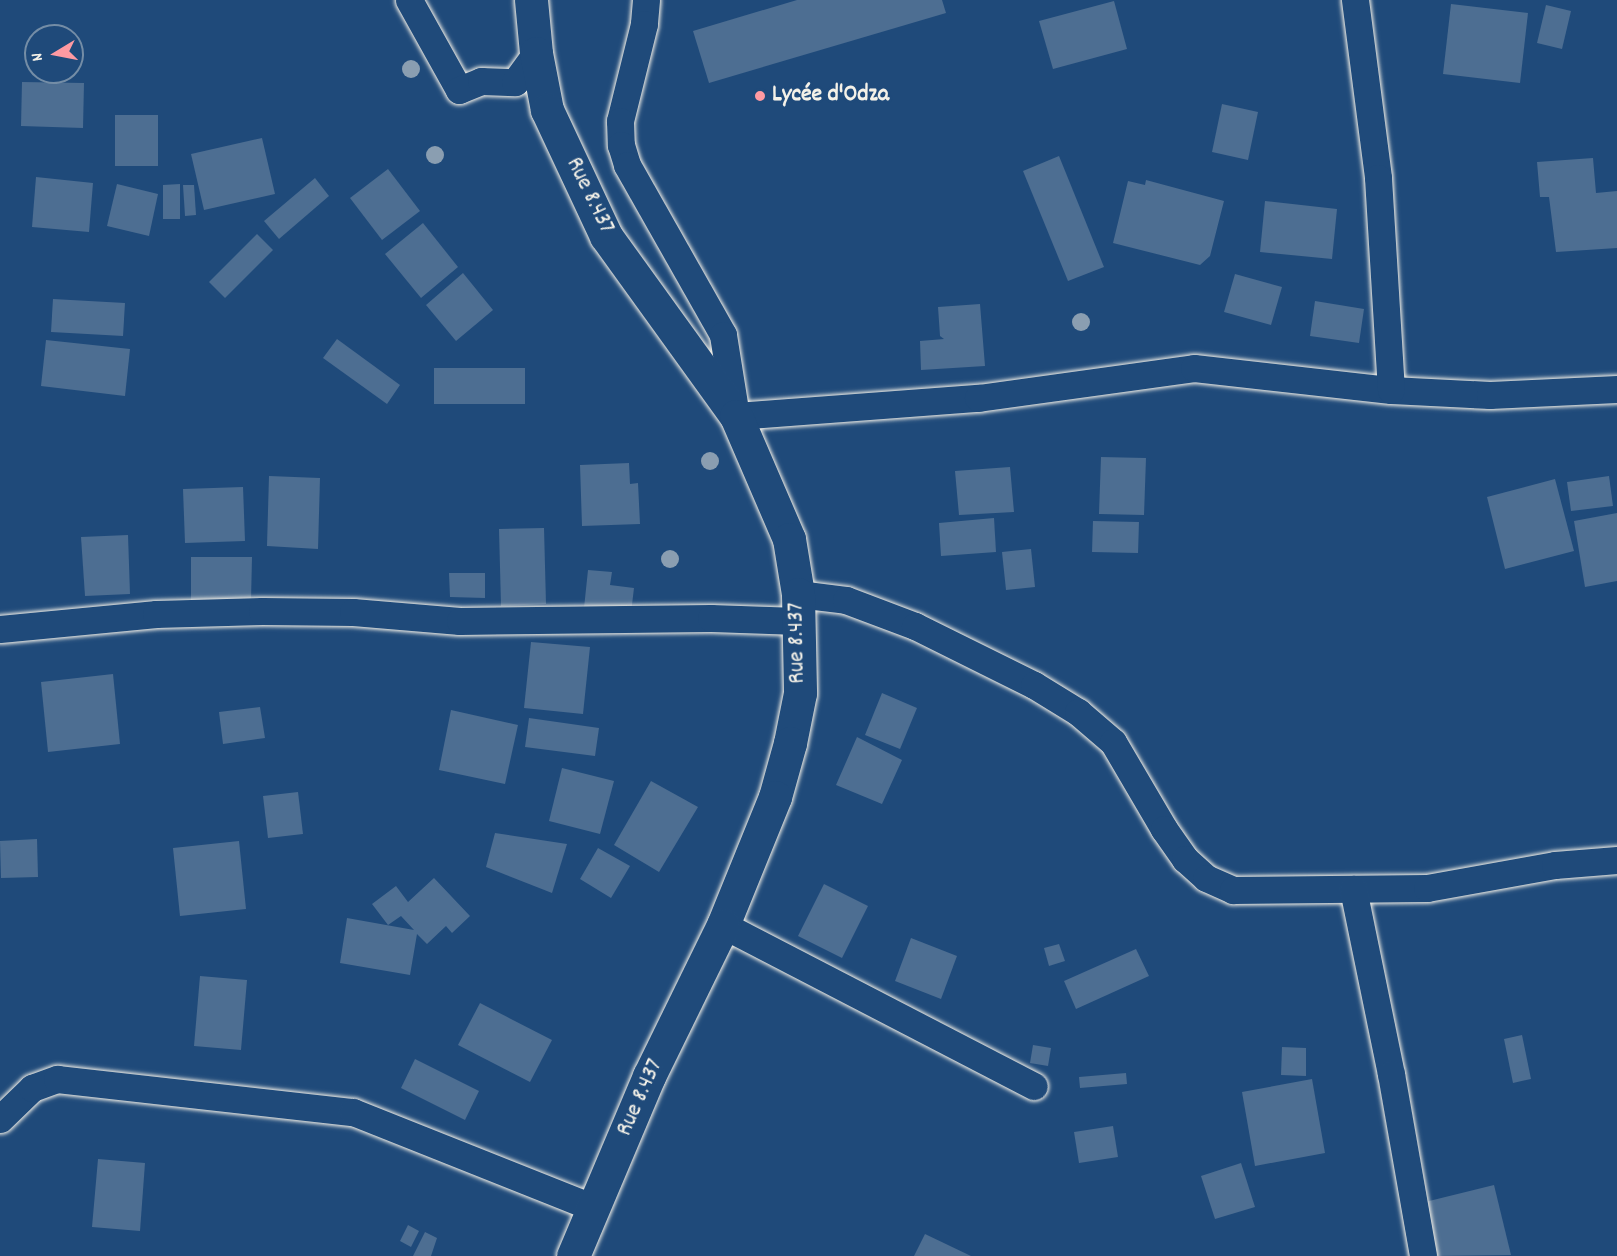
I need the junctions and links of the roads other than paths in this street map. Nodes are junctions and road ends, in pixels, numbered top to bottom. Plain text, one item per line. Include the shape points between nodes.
1 (408, 0) edge
2 (512, 0) edge
3 (531, 0) edge
4 (646, 0) edge
5 (1355, 0) edge
6 (536, 53) junction
7 (1617, 389) edge
8 (1391, 390) junction
9 (736, 416) junction
10 (798, 607) junction
11 (0, 629) edge
12 (1617, 860) edge
13 (1353, 889) junction
14 (723, 925) junction
15 (1034, 1086) dead end
16 (0, 1119) edge
17 (594, 1208) junction
18 (573, 1256) edge
19 (1423, 1256) edge

1 - 6 street via 459,90 481,81 515,82
2 - 6 main road, Rue 8.437
3 - 6 main road, Rue 8.437
4 - 9 street via 644,24 620,121 621,144 627,165 723,335
5 - 8 street via 1378,178
6 - 9 main road, Rue 8.437 via 547,110 606,236
7 - 8 street via 1490,395
8 - 9 street via 1194,368 978,398
9 - 10 main road, Rue 8.437 via 789,539
10 - 11 street via 699,618 460,621 353,612 262,611 156,614
10 - 13 street via 846,600 915,626 1078,712 1113,741 1164,829 1206,878 1233,890
10 - 14 main road, Rue 8.437 via 800,693 790,743 775,797
12 - 13 street via 1555,865 1426,888
13 - 19 street
14 - 15 street
14 - 17 main road, Rue 8.437 via 649,1076
16 - 17 street via 32,1088 57,1079 353,1112
17 - 18 main road, Rue 8.437

